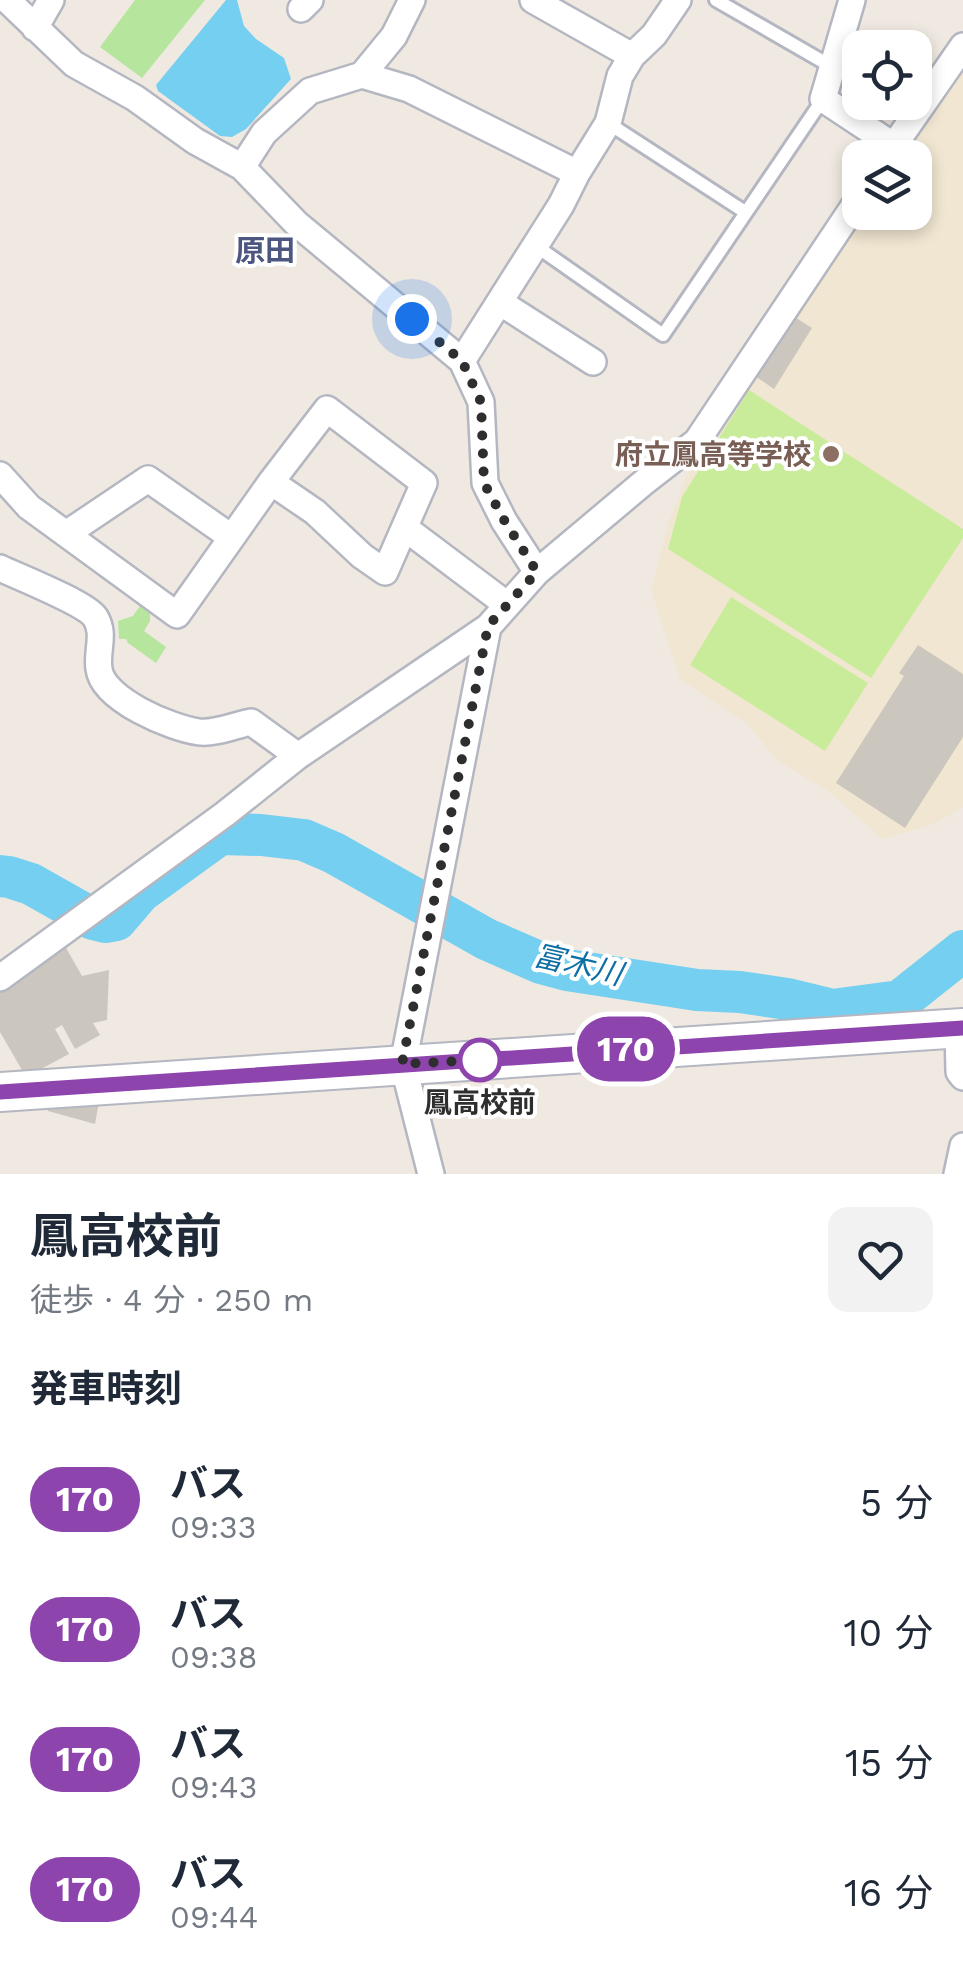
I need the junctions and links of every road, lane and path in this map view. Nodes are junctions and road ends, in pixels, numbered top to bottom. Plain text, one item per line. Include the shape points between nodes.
1 (7, 0) edge
2 (51, 0) edge
3 (412, 0) edge
4 (533, 0) edge
5 (678, 0) edge
6 (716, 0) edge
7 (852, 0) edge
8 (36, 28) junction
9 (963, 46) edge
10 (632, 56) junction
11 (834, 68) junction
12 (362, 75) junction
13 (824, 99) junction
14 (608, 123) junction
15 (875, 140) edge
16 (898, 140) edge
17 (242, 167) junction
18 (577, 173) junction
19 (745, 212) junction
20 (842, 224) edge
21 (536, 246) junction
22 (500, 303) junction
23 (462, 361) junction
24 (592, 362) dead end
25 (0, 475) edge
26 (271, 482) junction
27 (405, 528) junction
28 (66, 534) junction
29 (231, 537) junction
30 (0, 568) edge
31 (537, 572) junction
32 (506, 604) junction
33 (488, 626) junction
34 (298, 756) junction
35 (0, 978) edge
36 (960, 1028) edge
37 (402, 1064) junction
38 (963, 1077) edge
39 (0, 1092) edge
40 (963, 1146) edge
41 (432, 1174) edge
42 (956, 1174) edge

1 - 8 street
2 - 8 street
3 - 12 street
4 - 10 street
5 - 10 street
6 - 11 lane
7 - 11 street
8 - 17 street via 74,64
9 - 16 street
10 - 14 street
11 - 13 street
12 - 17 street via 310,91 264,133
12 - 18 street via 409,89
13 - 15 street
13 - 19 lane
14 - 18 street
14 - 19 lane
17 - 23 street via 296,223
18 - 21 street
19 - 21 lane via 663,335
20 - 31 street via 697,441
21 - 22 street
22 - 23 street
22 - 24 street
23 - 31 street via 481,402 484,483
25 - 28 street
26 - 27 street via 385,572
26 - 27 street via 327,410 424,482
26 - 29 street
27 - 32 street
28 - 29 street via 148,479
28 - 29 street via 177,615
30 - 34 street via 93,614 101,631 99,671 117,698 202,733 251,722
31 - 32 street
32 - 33 street
33 - 34 street
33 - 37 street
34 - 35 street
36 - 37 street
36 - 38 street
37 - 39 street
37 - 41 street
40 - 42 street

